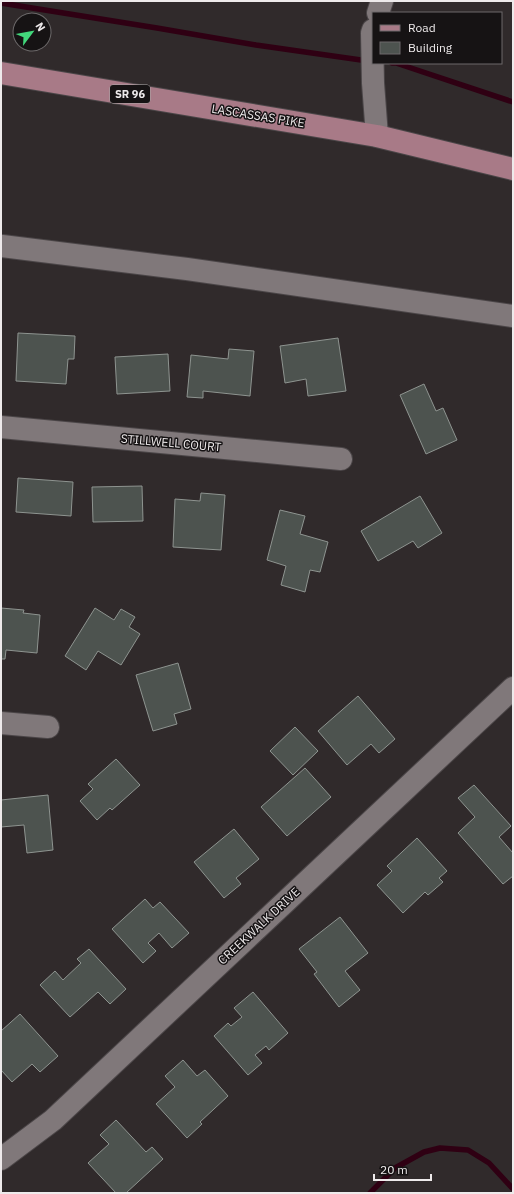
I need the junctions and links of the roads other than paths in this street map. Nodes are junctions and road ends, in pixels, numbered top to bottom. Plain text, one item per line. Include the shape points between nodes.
1 (382, 1) edge
2 (378, 12) edge
3 (373, 64) edge
4 (1, 73) edge
5 (377, 136) junction
6 (513, 169) edge
7 (2, 246) edge
8 (513, 316) edge
9 (1, 427) edge
10 (341, 459) dead end
11 (513, 688) edge
12 (1, 723) edge
13 (48, 727) dead end
14 (1, 1159) edge

1 - 2 street
3 - 5 street
4 - 5 main road, LASCASSAS PIKE / SR 96
5 - 6 main road, LASCASSAS PIKE / SR 96
7 - 8 street via 187,269
9 - 10 street, STILLWELL COURT
11 - 14 street, CREEKWALK DRIVE via 53,1120
12 - 13 street

